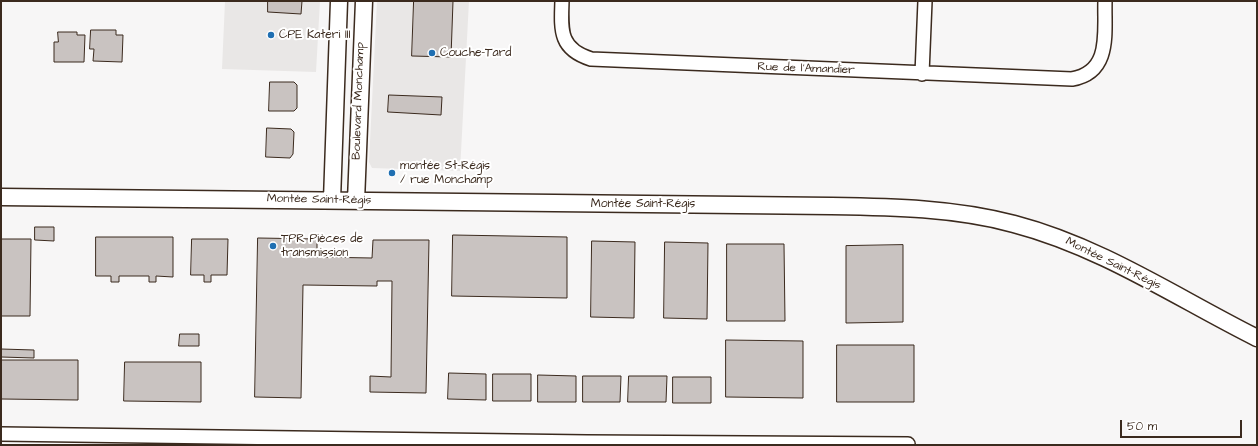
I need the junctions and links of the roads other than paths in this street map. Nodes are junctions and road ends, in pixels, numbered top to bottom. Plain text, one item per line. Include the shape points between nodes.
1 (339, 1) edge
2 (364, 1) edge
3 (562, 1) edge
4 (924, 1) edge
5 (1105, 1) edge
6 (922, 74) junction
7 (1, 197) edge
8 (332, 200) junction
9 (356, 201) junction
10 (1257, 338) edge
11 (1, 434) edge
12 (154, 441) edge
13 (181, 441) edge
14 (356, 442) edge
15 (383, 442) edge
16 (559, 443) edge
17 (587, 443) edge
18 (908, 444) dead end

1 - 8 street, Boulevard Monchamp
2 - 9 street, Boulevard Monchamp
3 - 6 street, Rue de l'Amandier via 562,24 567,45 572,51 591,59
4 - 6 street
5 - 6 street, Rue de l'Amandier via 1102,54 1093,71 1081,78
7 - 8 street, Montée Saint-Régis
8 - 9 street, Montée Saint-Régis
9 - 10 street, Montée Saint-Régis via 831,206 916,209 975,215 1033,229 1078,245
11 - 12 street
12 - 13 street
13 - 14 street
14 - 15 street
15 - 16 street
16 - 17 street
17 - 18 street

